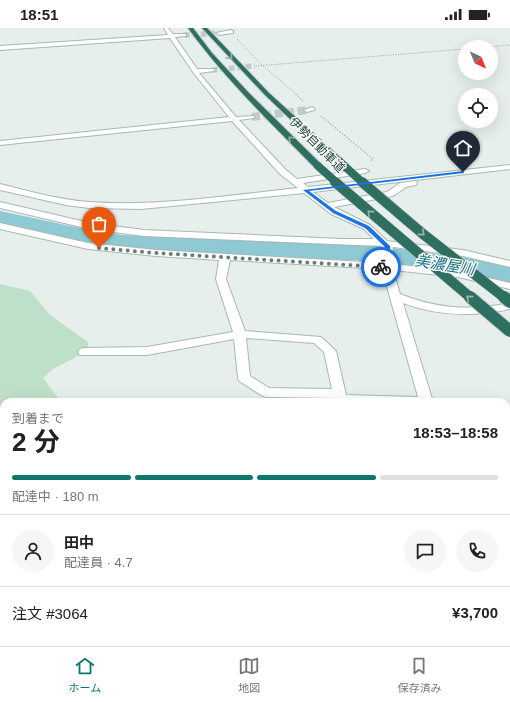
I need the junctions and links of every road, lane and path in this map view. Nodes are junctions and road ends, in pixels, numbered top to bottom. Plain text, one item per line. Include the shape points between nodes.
1 (166, 28) edge
2 (190, 28) edge
3 (204, 28) edge
4 (231, 32) joint
5 (219, 33) tunnel mouth
6 (184, 35) tunnel mouth
7 (171, 36) junction
8 (510, 45) edge
9 (498, 46) edge
10 (0, 48) edge
11 (458, 50) edge
12 (255, 66) tunnel mouth
13 (265, 66) junction
14 (212, 70) tunnel mouth
15 (196, 71) junction
16 (252, 117) tunnel mouth
17 (234, 120) junction
18 (0, 143) edge
19 (510, 167) edge
20 (365, 171) joint
21 (510, 173) edge
22 (296, 182) junction
23 (0, 187) edge
24 (305, 190) junction
25 (0, 204) edge
26 (326, 206) junction
27 (0, 226) edge
28 (386, 245) junction
29 (225, 257) junction
30 (510, 264) edge
31 (388, 265) junction
32 (510, 286) edge
33 (394, 295) junction
34 (510, 302) edge
35 (510, 306) edge
36 (510, 331) edge
37 (240, 334) junction
38 (84, 352) dead end
39 (341, 398) edge
40 (425, 398) edge

1 - 7 street
36 -> 2 highway, 伊勢自動車道, bridge via 318,166 246,94
3 -> 34 highway, 伊勢自動車道, bridge via 267,94 368,188
4 - 5 street
4 - 13 path
6 - 7 street
7 - 10 street
7 - 15 street
8 - 9 path
11 - 13 path
12 - 13 path
13 - 20 path via 310,110 373,159 364,167
14 - 15 street
15 - 17 street
16 - 17 street
17 - 18 street
17 - 22 street via 283,172
19 - 24 street
20 - 22 street
21 - 26 street via 403,185 390,194
22 - 24 street
23 - 24 street via 66,202 141,206
24 - 26 street
25 - 28 street via 90,226 144,233 367,241
26 - 28 street via 367,227
27 - 29 street via 88,246
28 - 30 street via 463,253
28 - 31 street
29 - 31 street
29 - 37 street via 221,279
31 - 32 street via 458,274
31 - 33 street
33 - 35 street via 414,304 455,312
33 - 40 street
37 - 38 street via 147,351
37 - 39 street via 317,340 330,351
37 - 39 street via 244,378 266,392

